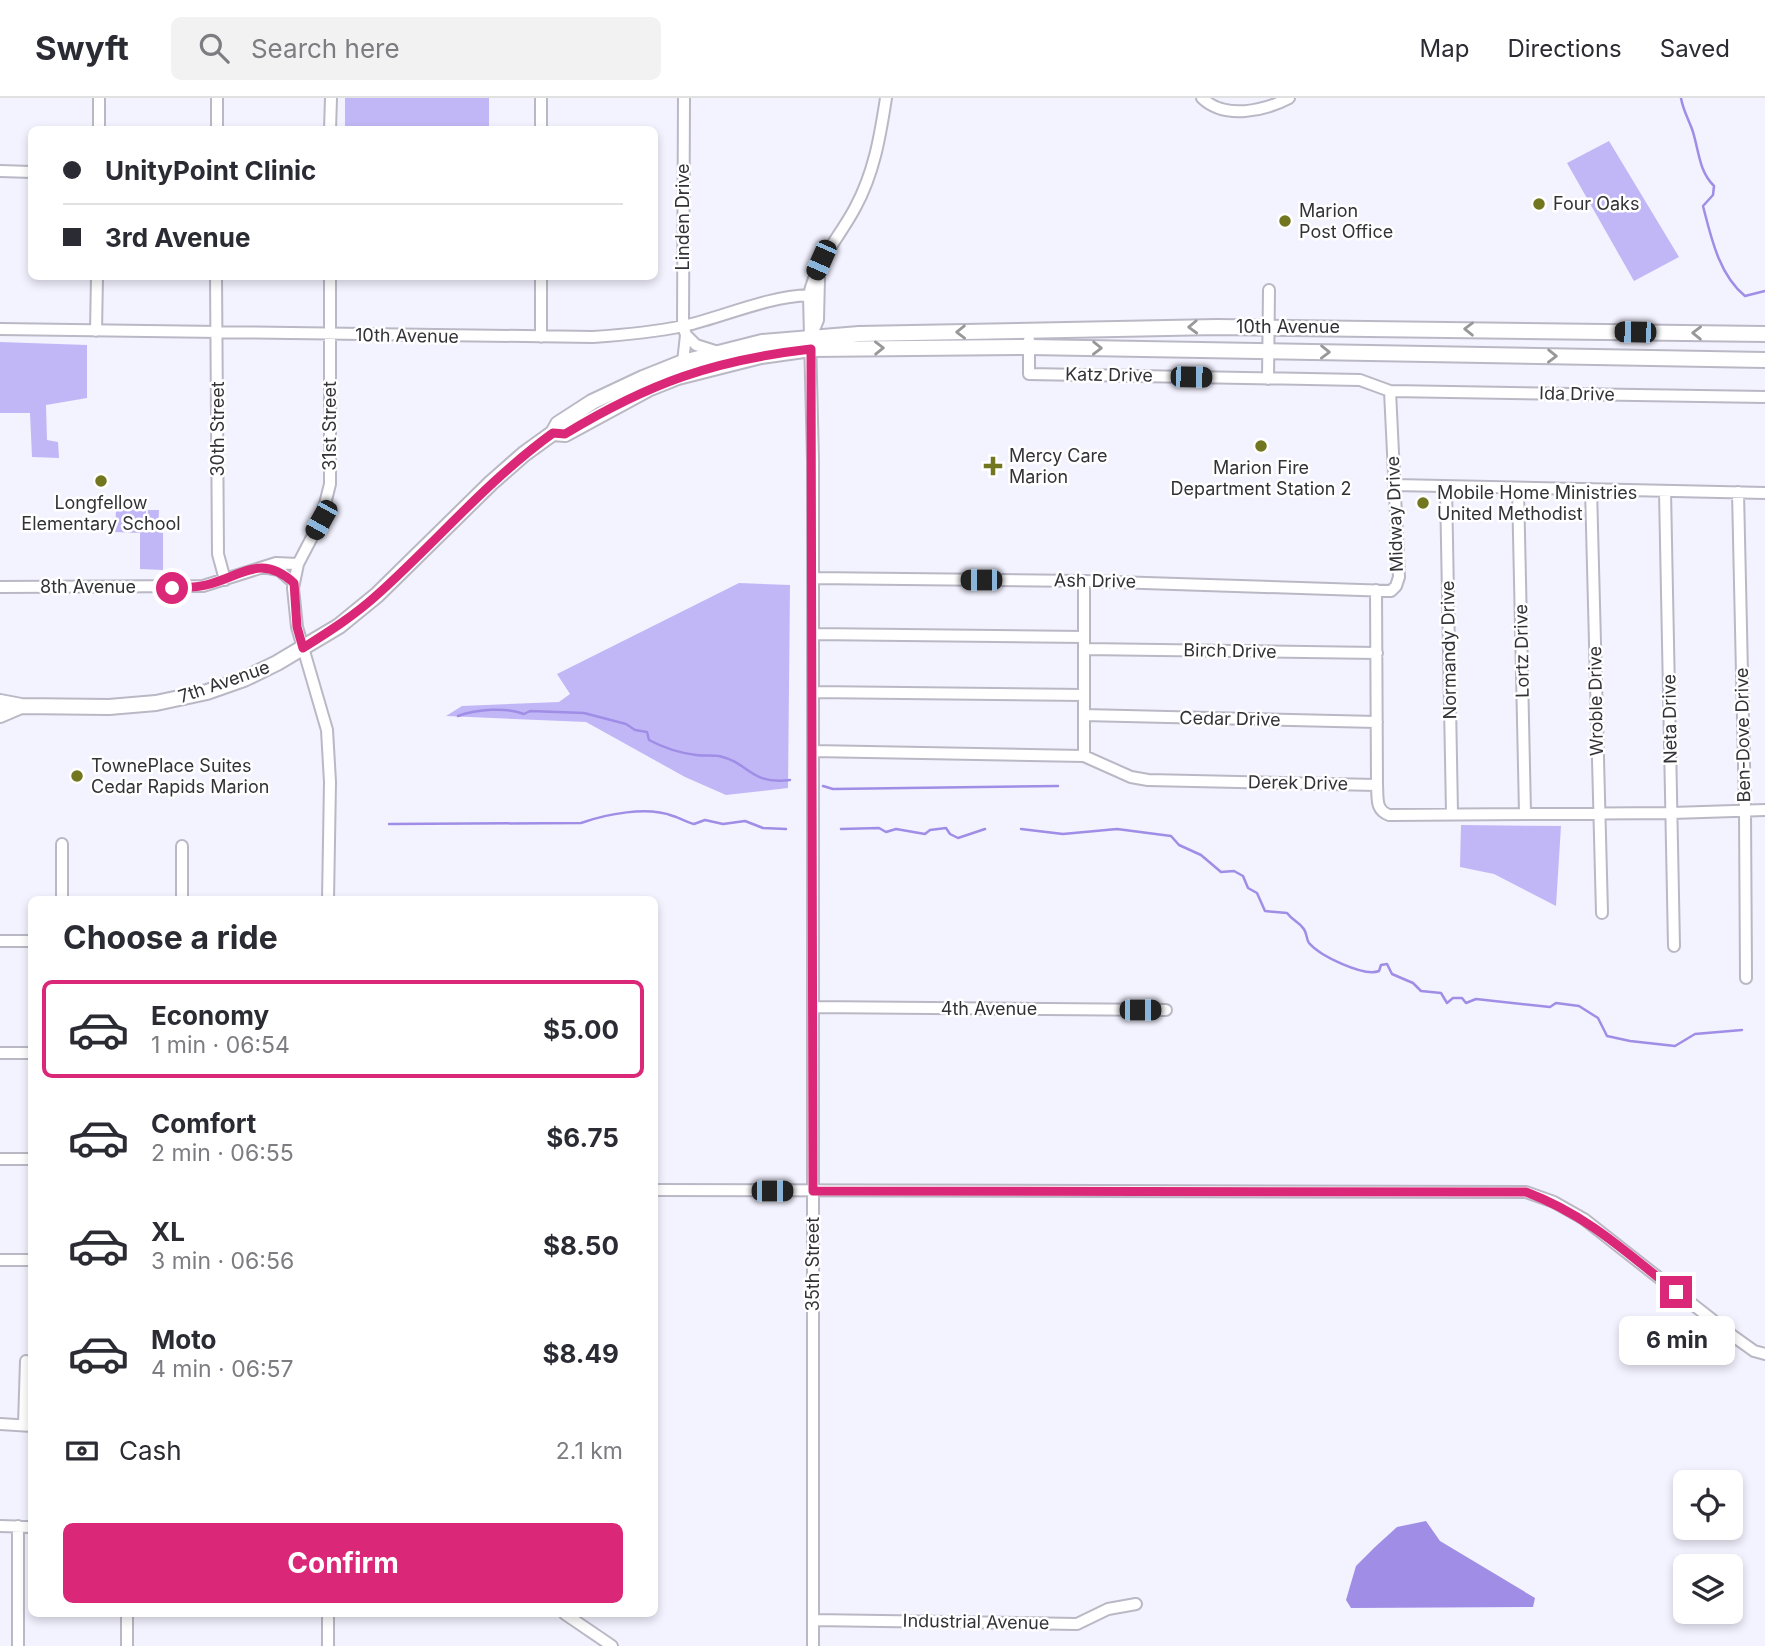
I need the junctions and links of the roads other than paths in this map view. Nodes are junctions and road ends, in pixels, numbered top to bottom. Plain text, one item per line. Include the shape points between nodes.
1 (99, 98) edge
2 (217, 98) edge
3 (331, 98) edge
4 (541, 98) edge
5 (684, 98) edge
6 (886, 98) edge
7 (1289, 98) edge
8 (1205, 101) edge
9 (99, 126) edge
10 (217, 126) edge
11 (330, 126) edge
12 (541, 126) edge
13 (0, 171) edge
14 (28, 172) edge
15 (821, 260) junction
16 (97, 280) edge
17 (216, 280) edge
18 (330, 280) edge
19 (541, 280) edge
20 (1269, 290) dead end
21 (809, 295) junction
22 (1268, 327) junction
23 (0, 329) edge
24 (685, 330) junction
25 (96, 331) junction
26 (215, 332) junction
27 (1029, 332) junction
28 (1765, 334) edge
29 (330, 335) junction
30 (541, 337) junction
31 (811, 343) junction
32 (1029, 347) junction
33 (1268, 351) junction
34 (718, 352) junction
35 (1765, 360) edge
36 (684, 362) junction
37 (1268, 379) junction
38 (1390, 391) junction
39 (1765, 397) edge
40 (553, 433) junction
41 (1395, 485) junction
42 (1446, 487) junction
43 (1518, 488) junction
44 (1591, 489) junction
45 (1665, 491) junction
46 (1738, 492) junction
47 (1765, 493) edge
48 (298, 564) junction
49 (261, 567) junction
50 (813, 578) junction
51 (225, 580) junction
52 (1084, 580) junction
53 (294, 583) junction
54 (0, 587) edge
55 (1376, 590) junction
56 (813, 634) junction
57 (1084, 637) junction
58 (303, 648) junction
59 (1084, 649) junction
60 (1377, 653) junction
61 (813, 692) junction
62 (1084, 695) junction
63 (0, 702) edge
64 (20, 706) junction
65 (0, 715) edge
66 (1084, 715) junction
67 (1377, 722) junction
68 (813, 751) junction
69 (1084, 756) junction
70 (1377, 785) junction
71 (1745, 810) junction
72 (1765, 810) edge
73 (1452, 813) junction
74 (1525, 813) junction
75 (1599, 813) junction
76 (1672, 813) junction
77 (62, 844) dead end
78 (181, 846) dead end
79 (62, 896) edge
80 (182, 896) edge
81 (328, 896) edge
82 (1602, 913) dead end
83 (0, 941) edge
84 (28, 941) edge
85 (1674, 946) dead end
86 (1746, 978) dead end
87 (813, 1007) junction
88 (1166, 1010) dead end
89 (0, 1053) edge
90 (28, 1054) edge
91 (0, 1159) edge
92 (28, 1159) edge
93 (658, 1190) edge
94 (813, 1191) junction
95 (0, 1260) edge
96 (28, 1260) edge
97 (1765, 1354) edge
98 (26, 1361) dead end
99 (0, 1424) edge
100 (27, 1425) edge
101 (0, 1526) edge
102 (18, 1526) junction
103 (28, 1527) edge
104 (1136, 1604) dead end
105 (127, 1617) edge
106 (328, 1617) edge
107 (569, 1617) edge
108 (813, 1620) junction
109 (18, 1646) edge
110 (127, 1646) edge
111 (328, 1646) edge
112 (612, 1646) edge
113 (813, 1646) edge

1 - 9 street
2 - 10 street
3 - 11 street
4 - 12 street
5 - 24 street, Linden Drive
6 - 15 street, 35th Street via 869,181
7 - 8 street via 1243,111
13 - 14 street
15 - 21 street, 35th Street
15 - 31 street, 35th Street via 818,320
16 - 25 street
17 - 26 street, 30th Street
18 - 29 street, 31st Street
19 - 30 street
20 - 22 street
21 - 24 street, 10th Avenue via 766,301
21 - 31 street, 35th Street
22 -> 27 main road, 10th Avenue
28 -> 22 main road, 10th Avenue
22 - 33 street
23 - 25 street, 10th Avenue
24 - 30 street, 10th Avenue
24 - 34 street via 696,345
24 - 36 street, Linden Drive
25 - 26 street, 10th Avenue
26 - 29 street, 10th Avenue
26 - 51 street, 30th Street via 218,554
27 -> 31 main road, 10th Avenue
27 - 32 street, Katz Drive
29 - 30 street, 10th Avenue
29 - 48 street, 31st Street via 330,484 321,520
31 -> 32 main road, 10th Avenue
31 - 34 main road, 7th Avenue via 762,342
31 - 40 main road, 7th Avenue via 678,377 565,434
31 - 50 street, 35th Street
32 -> 33 main road, 10th Avenue
32 - 37 street, Katz Drive via 1029,373
33 -> 35 main road, 10th Avenue
33 - 37 street
34 - 36 main road, 7th Avenue
36 - 40 main road, 7th Avenue via 592,402 558,424
37 - 38 street via 1360,380
38 - 39 street, Ida Drive
38 - 41 street, Midway Drive
40 - 58 main road, 7th Avenue via 491,483 377,595
41 - 42 street
41 - 55 street, Midway Drive via 1399,577 1391,590
42 - 43 street
42 - 73 street, Normandy Drive
43 - 44 street
43 - 74 street, Lortz Drive
44 - 45 street
44 - 75 street, Wroble Drive
45 - 46 street
45 - 76 street, Neta Drive
46 - 47 street
46 - 71 street, Ben-Dove Drive
48 - 49 street, 8th Avenue
48 - 53 street, 31st Street
49 - 51 street, 8th Avenue
49 - 53 street via 279,570
50 - 52 street, Ash Drive
50 - 56 street, 35th Street
51 - 54 street, 8th Avenue via 172,588
52 - 55 street, Ash Drive
52 - 57 street
53 - 58 street, 31st Street
55 - 60 street, Midway Drive
56 - 57 street
56 - 61 street, 35th Street
57 - 59 street
58 - 64 main road, 7th Avenue via 244,679 188,697 109,707
58 - 81 street, 31st Street via 327,730
59 - 60 street, Birch Drive
59 - 62 street
60 - 67 street, Midway Drive
61 - 62 street
61 - 68 street, 35th Street
62 - 66 street
63 - 64 main road, 7th Avenue
64 - 65 main road, 7th Avenue
66 - 67 street, Cedar Drive
66 - 69 street
67 - 70 street, Midway Drive
68 - 69 street, Derek Drive
68 - 87 street, 35th Street
69 - 70 street, Derek Drive via 1148,780
70 - 73 street via 1382,813
71 - 72 street
71 - 76 street
71 - 86 street, Ben-Dove Drive
73 - 74 street
74 - 75 street
75 - 76 street
75 - 82 street, Wroble Drive
76 - 85 street, Neta Drive
77 - 79 street
78 - 80 street
83 - 84 street
87 - 88 street, 4th Avenue
87 - 94 street, 35th Street
89 - 90 street
91 - 92 street
93 - 94 street
94 - 97 street via 1526,1192 1584,1219 1733,1336
94 - 108 street, 35th Street
95 - 96 street
98 - 100 street
99 - 100 street
101 - 102 street
102 - 103 street
102 - 109 street
104 - 108 street, Industrial Avenue via 1108,1609 1077,1624
105 - 110 street
106 - 111 street
107 - 112 street
108 - 113 street, 35th Street

